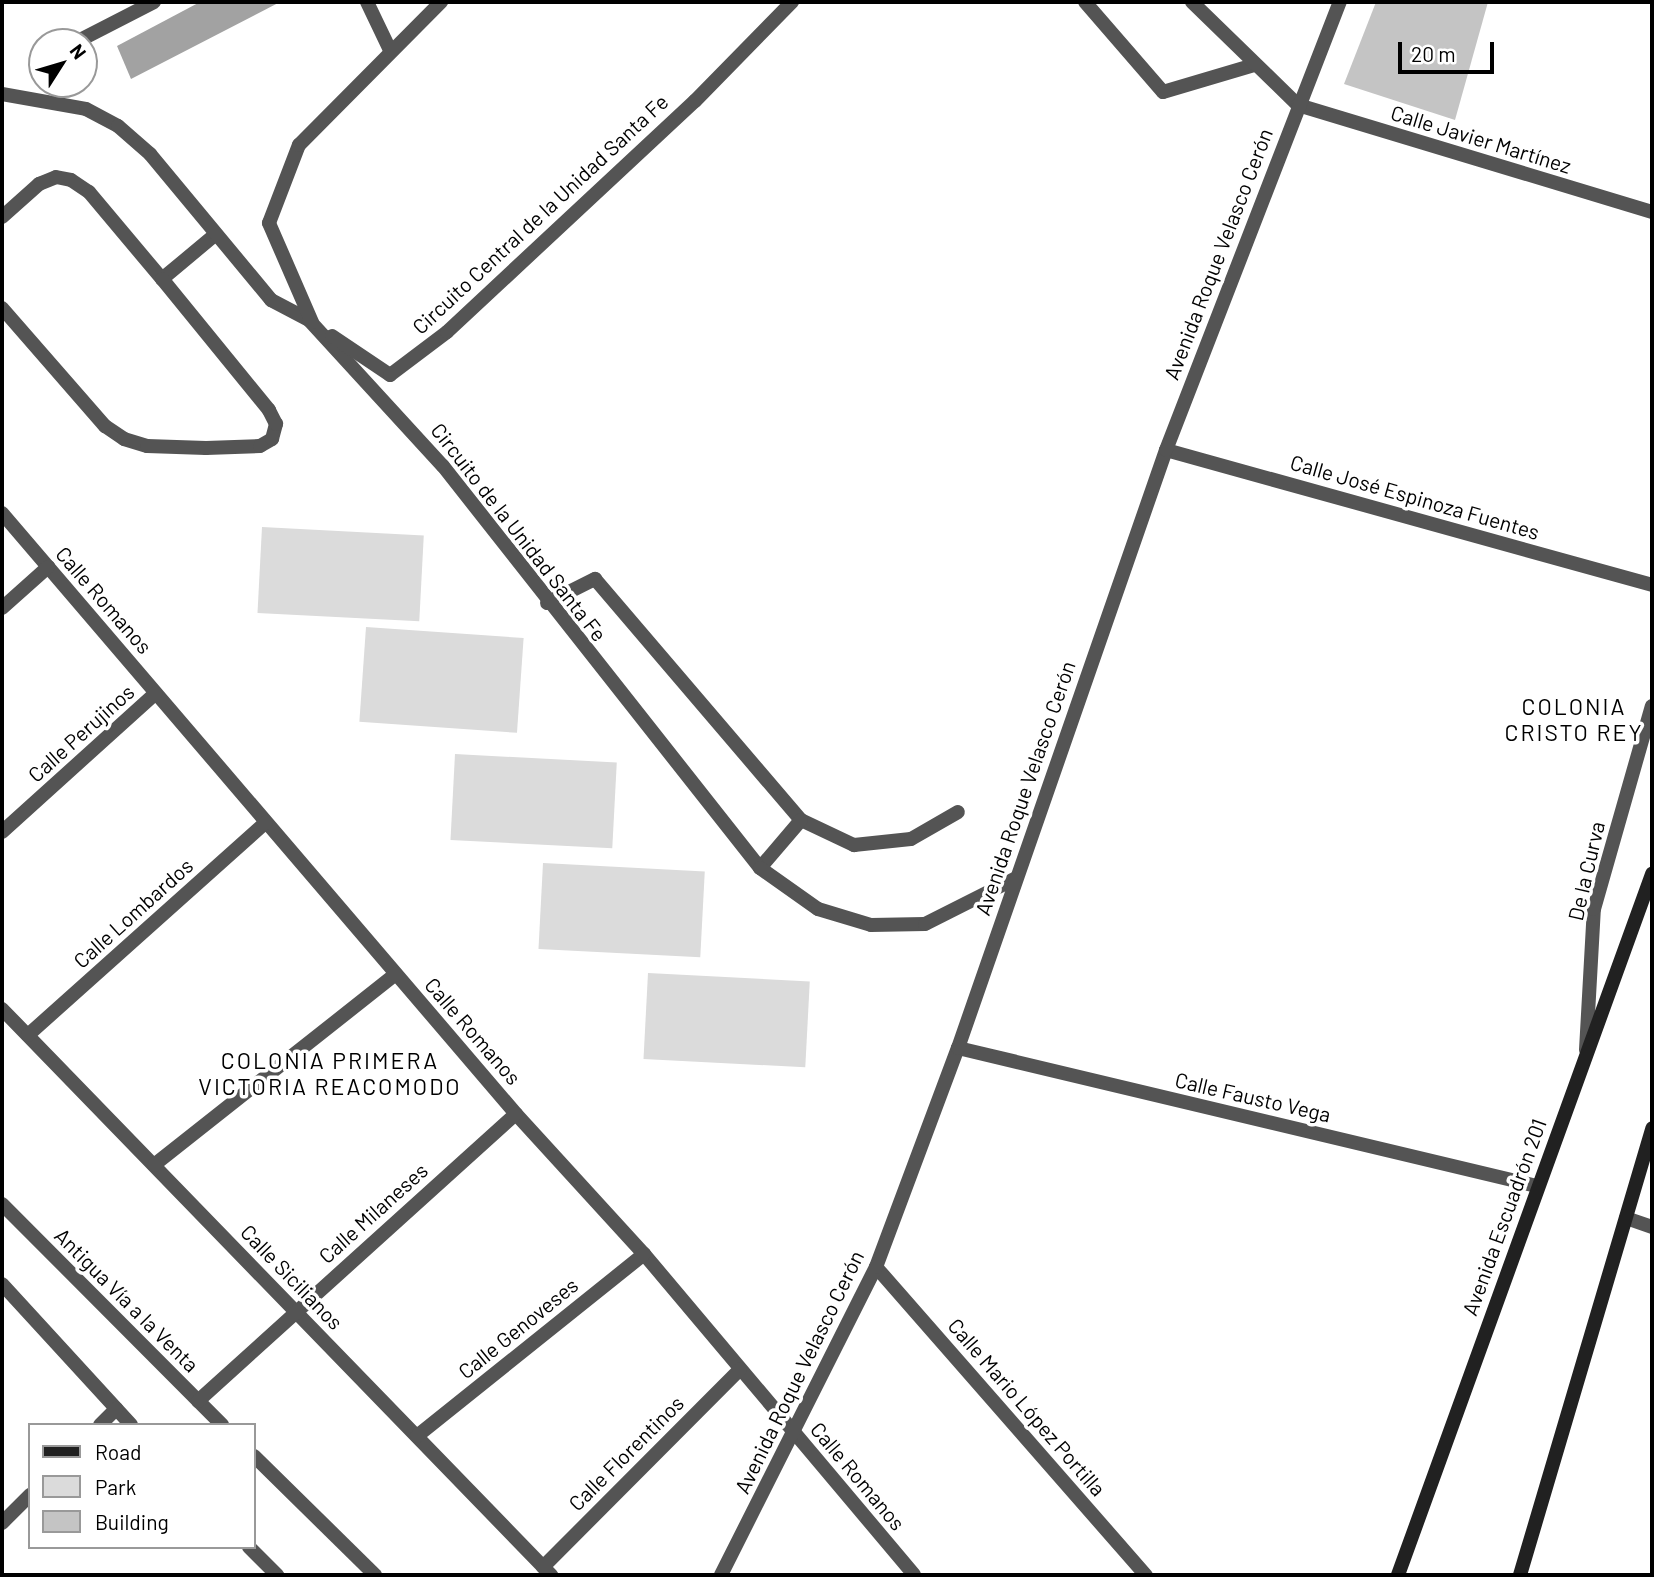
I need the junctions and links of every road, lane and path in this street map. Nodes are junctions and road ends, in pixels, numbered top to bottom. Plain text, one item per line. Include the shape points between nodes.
1 (154, 2) edge
2 (367, 2) edge
3 (441, 2) edge
4 (792, 2) edge
5 (1085, 2) edge
6 (1192, 2) edge
7 (1340, 2) edge
8 (98, 31) edge
9 (391, 52) junction
10 (1254, 65) junction
11 (2, 94) edge
12 (1298, 105) junction
13 (1652, 212) edge
14 (2, 217) edge
15 (216, 234) junction
16 (162, 279) junction
17 (2, 308) edge
18 (309, 320) junction
19 (1166, 450) junction
20 (2, 513) edge
21 (48, 567) junction
22 (1652, 585) edge
23 (547, 603) junction
24 (2, 608) edge
25 (156, 693) junction
26 (1652, 706) edge
27 (958, 812) dead end
28 (801, 820) junction
29 (266, 822) junction
30 (2, 832) edge
31 (760, 868) junction
32 (1652, 874) edge
33 (1014, 880) junction
34 (396, 974) junction
35 (2, 1009) edge
36 (28, 1035) junction
37 (958, 1048) junction
38 (1586, 1051) junction
39 (516, 1114) junction
40 (1652, 1128) edge
41 (154, 1165) junction
42 (1538, 1185) junction
43 (2, 1204) edge
44 (1626, 1218) junction
45 (1652, 1227) edge
46 (644, 1254) junction
47 (876, 1267) junction
48 (2, 1284) edge
49 (295, 1311) junction
50 (740, 1369) junction
51 (198, 1401) junction
52 (116, 1409) junction
53 (102, 1423) edge
54 (129, 1423) edge
55 (220, 1423) edge
56 (793, 1432) junction
57 (418, 1436) junction
58 (256, 1458) edge
59 (28, 1497) edge
60 (2, 1523) edge
61 (251, 1549) edge
62 (547, 1571) edge
63 (277, 1575) edge
64 (375, 1575) edge
65 (721, 1575) edge
66 (914, 1575) edge
67 (1146, 1575) edge
68 (1398, 1575) edge
69 (1520, 1575) edge

1 - 8 street
2 - 9 street
3 - 9 street
4 - 18 street, Circuito Central de la Unidad Santa Fe via 695,101 467,314 390,375
5 - 10 street via 1163,92
6 - 10 street
7 - 12 street, Avenida Roque Velasco Cerón
9 - 18 street via 299,145 269,223
10 - 12 street
11 - 15 street, Circuito de la Unidad Santa Fe via 86,108 118,126 150,154
12 - 13 street, Calle Javier Martínez
12 - 19 street, Avenida Roque Velasco Cerón
14 - 16 street via 38,184 55,177 71,180 89,191
15 - 16 street
15 - 18 street, Circuito de la Unidad Santa Fe via 271,300
16 - 17 street via 269,410 276,424 272,439 260,446 206,448 147,446 124,439 105,426
18 - 23 street, Circuito de la Unidad Santa Fe via 443,466
19 - 22 street, Calle José Espinoza Fuentes
19 - 33 street, Avenida Roque Velasco Cerón
20 - 21 street, Calle Romanos
21 - 24 street
21 - 25 street, Calle Romanos
23 - 28 street via 595,579
23 - 31 street, Circuito de la Unidad Santa Fe
25 - 29 street, Calle Romanos
25 - 30 street, Calle Perujinos
26 - 38 street, De la Curva via 1594,909
27 - 28 street via 911,839 854,845
28 - 31 street
29 - 34 street, Calle Romanos
29 - 36 street, Calle Lombardos
31 - 33 street, Circuito de la Unidad Santa Fe via 818,909 870,925 925,924
32 - 38 main road, Avenida Escuadrón 201
33 - 37 street, Avenida Roque Velasco Cerón
34 - 39 street, Calle Romanos
34 - 41 street
35 - 36 street, Calle Sicilianos
36 - 41 street, Calle Sicilianos
37 - 42 street, Calle Fausto Vega
37 - 47 street, Avenida Roque Velasco Cerón
38 - 42 main road, Avenida Escuadrón 201
39 - 46 street, Calle Romanos
39 - 49 street, Calle Milaneses
40 - 44 main road
41 - 49 street, Calle Sicilianos
42 - 68 main road, Avenida Escuadrón 201
43 - 51 street, Antigua Vía a la Venta
44 - 45 street
44 - 69 main road
46 - 50 street, Calle Romanos
46 - 57 street, Calle Genoveses
47 - 56 street, Avenida Roque Velasco Cerón
47 - 67 street, Calle Mario López Portilla
48 - 52 street
49 - 51 street, Calle Milaneses
49 - 57 street, Calle Sicilianos
50 - 56 street, Calle Romanos
50 - 62 street, Calle Florentinos
51 - 55 street, Antigua Vía a la Venta
52 - 53 street
52 - 54 street
56 - 65 street, Avenida Roque Velasco Cerón
56 - 66 street, Calle Romanos
57 - 62 street, Calle Sicilianos
58 - 64 street
59 - 60 street
61 - 63 street

